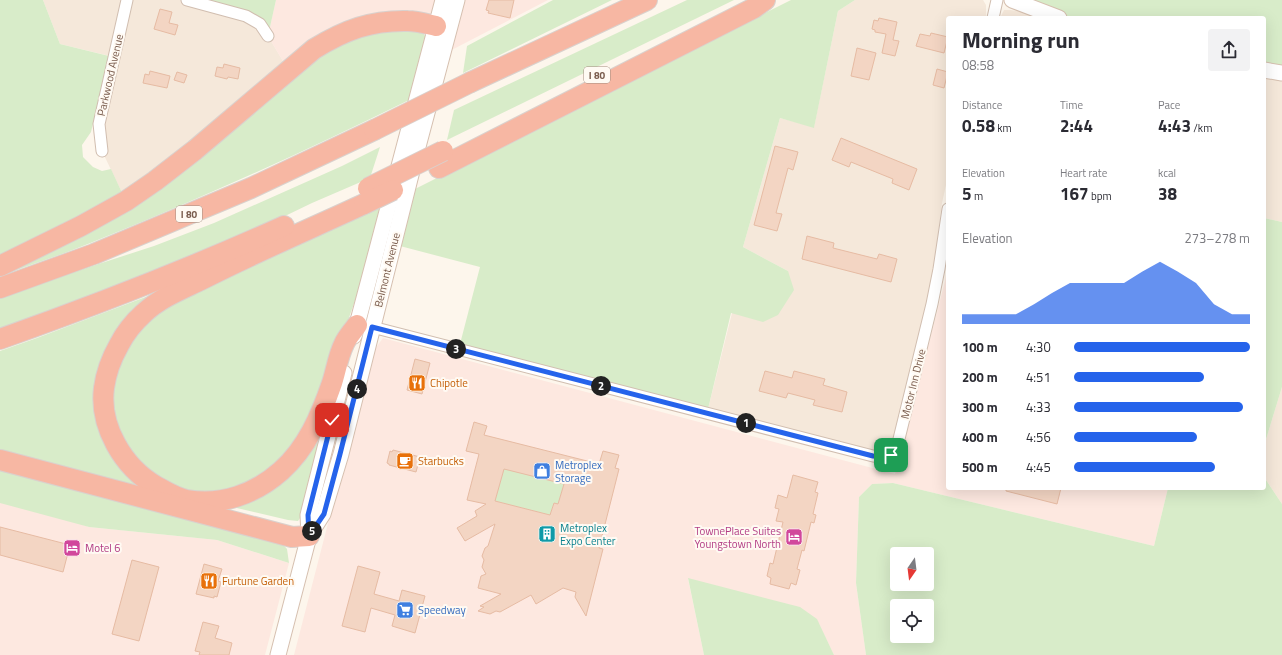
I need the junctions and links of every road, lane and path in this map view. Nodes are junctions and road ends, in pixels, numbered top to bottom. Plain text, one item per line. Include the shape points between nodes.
1 (127, 0) edge
2 (187, 0) edge
3 (443, 0) edge
4 (456, 0) edge
5 (647, 0) edge
6 (751, 0) edge
7 (765, 0) edge
8 (997, 0) edge
9 (1012, 0) edge
10 (993, 16) edge
11 (1054, 16) edge
12 (442, 28) junction
13 (268, 36) dead end
14 (1266, 70) edge
15 (1282, 73) edge
16 (102, 151) dead end
17 (441, 159) junction
18 (366, 196) junction
19 (946, 222) edge
20 (0, 266) edge
21 (0, 288) edge
22 (364, 326) junction
23 (0, 339) edge
24 (0, 460) edge
25 (186, 500) junction
26 (309, 536) junction
27 (278, 655) edge

1 - 16 street, Parkwood Avenue via 98,124
2 - 13 street via 246,16 260,24
3 - 12 main road, Belmont Avenue
4 - 12 main road, Belmont Avenue
5 - 21 highway, I 80, bridge via 244,191 94,254
6 - 17 highway, I 80
7 - 17 highway via 754,8
8 - 10 street
9 - 11 main road
12 - 20 highway via 410,21 383,22 360,26 332,38 314,49 195,150 126,201
12 - 22 main road, Belmont Avenue
14 - 15 main road
17 - 18 highway, I 80, bridge
18 - 23 highway, I 80 via 151,283
18 - 25 highway via 157,302 122,338 107,373 104,388 104,406 110,433 134,470 166,492
19 - 22 street, Motor Inn Drive via 932,304 898,443 894,452 887,457 873,456
22 - 25 highway via 344,344 321,412 306,441 286,466 251,492 237,497 214,501
22 - 26 main road, Belmont Avenue via 308,515
24 - 26 highway via 292,537
25 - 26 highway via 294,528
26 - 27 main road, Belmont Avenue

